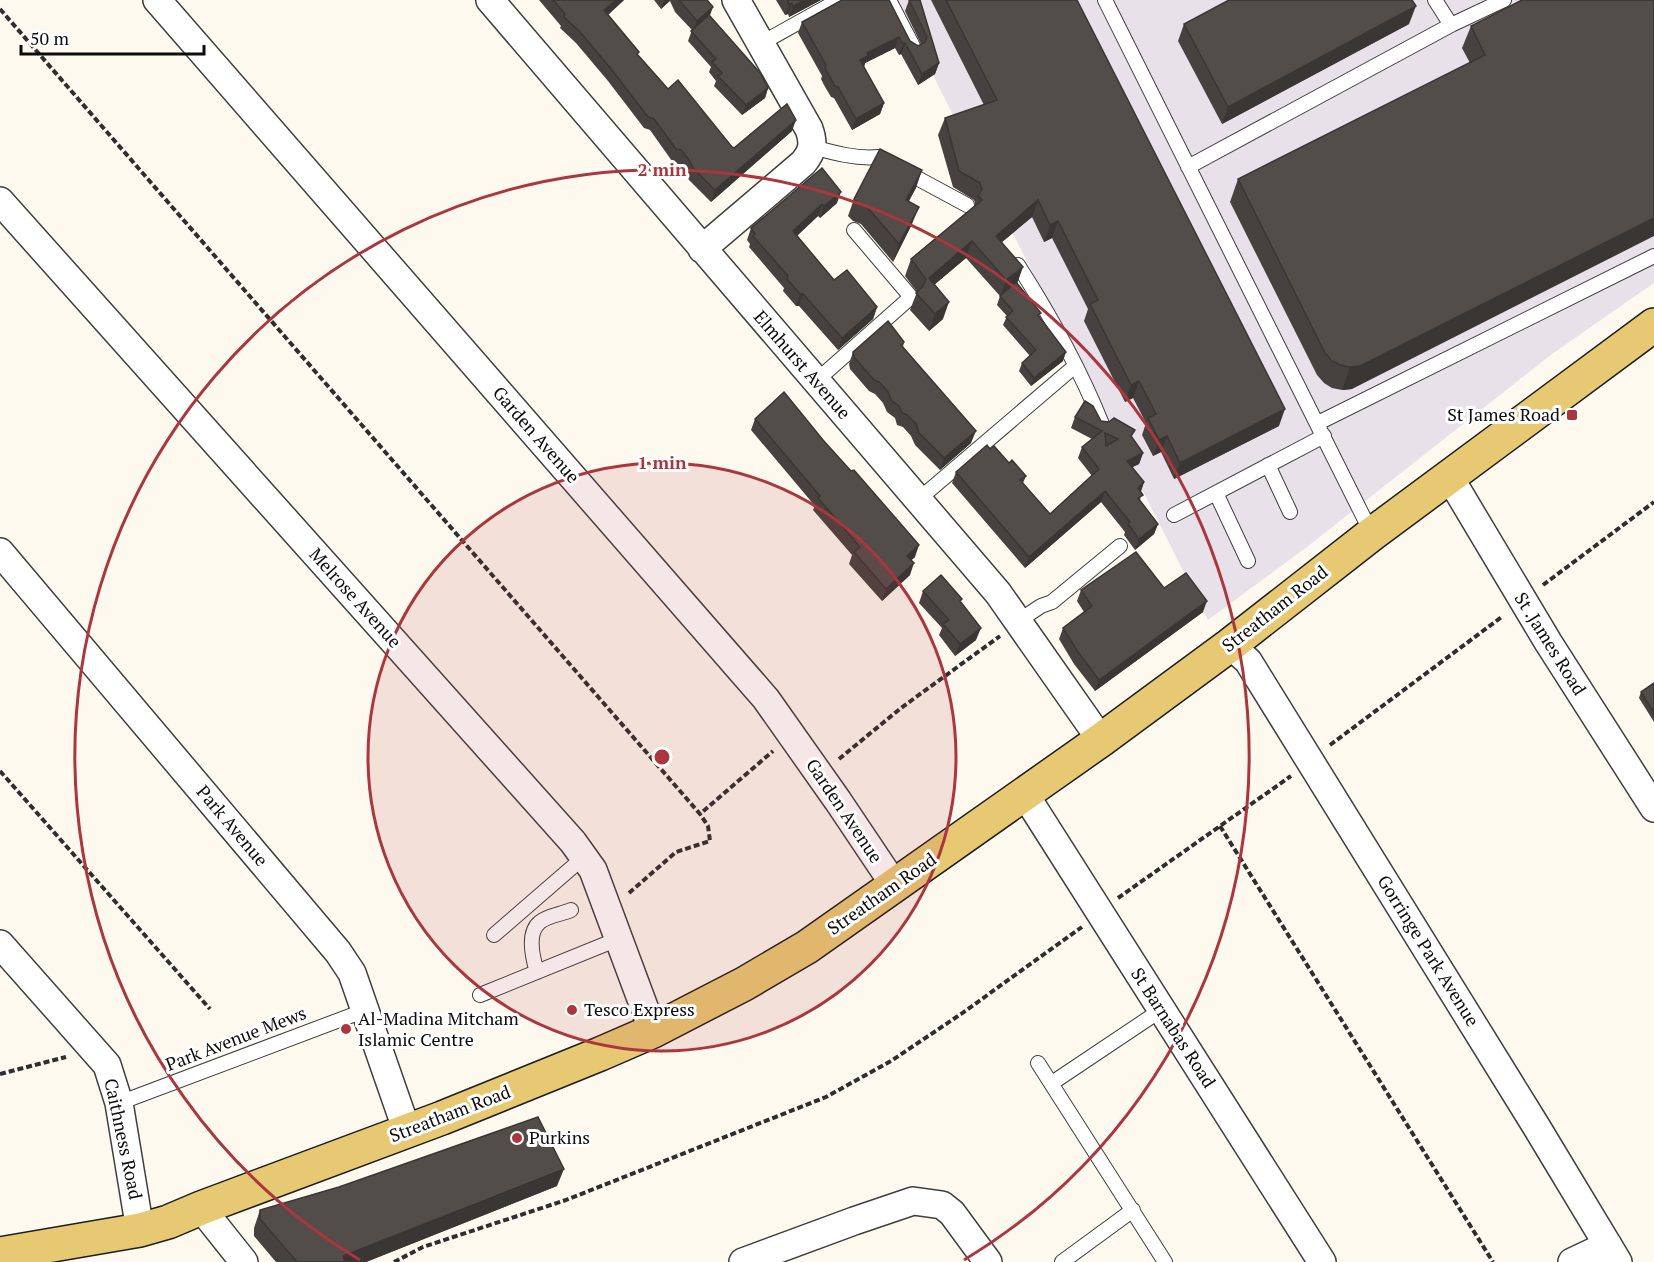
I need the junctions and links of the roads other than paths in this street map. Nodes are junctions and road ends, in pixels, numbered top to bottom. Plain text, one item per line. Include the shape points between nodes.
1 (157, 0) edge
2 (490, 0) edge
3 (736, 0) edge
4 (839, 0) edge
5 (889, 0) edge
6 (1105, 0) edge
7 (1435, 0) edge
8 (1504, 0) edge
9 (1451, 26) junction
10 (760, 44) junction
11 (914, 48) edge
12 (813, 147) junction
13 (1188, 167) junction
14 (0, 201) edge
15 (967, 205) dead end
16 (854, 230) dead end
17 (702, 249) junction
18 (1654, 256) edge
19 (1018, 265) edge
20 (1654, 325) edge
21 (1075, 366) junction
22 (816, 381) junction
23 (1318, 423) junction
24 (1102, 424) edge
25 (1324, 436) junction
26 (1268, 465) junction
27 (1449, 477) junction
28 (1216, 493) junction
29 (918, 500) junction
30 (1290, 512) dead end
31 (1174, 515) dead end
32 (1372, 534) junction
33 (1120, 546) dead end
34 (0, 552) edge
35 (1248, 561) dead end
36 (1017, 622) junction
37 (1230, 645) junction
38 (1101, 740) junction
39 (1024, 794) junction
40 (1654, 808) edge
41 (584, 857) junction
42 (895, 886) junction
43 (571, 910) dead end
44 (494, 935) dead end
45 (618, 939) junction
46 (0, 944) edge
47 (537, 972) junction
48 (480, 995) dead end
49 (366, 1010) junction
50 (1161, 1010) junction
51 (653, 1031) junction
52 (1038, 1063) dead end
53 (1052, 1083) junction
54 (119, 1103) junction
55 (407, 1131) junction
56 (201, 1208) junction
57 (1133, 1210) junction
58 (140, 1230) junction
59 (0, 1253) edge
60 (1613, 1254) edge
61 (244, 1262) edge
62 (743, 1262) edge
63 (988, 1262) edge
64 (1062, 1262) edge
65 (1165, 1262) edge
66 (1322, 1262) edge
67 (1572, 1262) edge

1 - 42 street, Garden Avenue via 766,699
2 - 17 street, Elmhurst Avenue
3 - 10 street
4 - 10 lane
5 - 11 lane
6 - 13 lane
7 - 9 lane
8 - 9 lane
9 - 13 lane
10 - 12 street via 809,129
12 - 15 lane via 878,157
12 - 17 street via 803,163
13 - 23 lane
14 - 41 street, Melrose Avenue
16 - 22 lane via 911,297
17 - 22 street, Elmhurst Avenue
18 - 23 lane
19 - 21 lane
20 - 27 main road, Streatham Road
21 - 24 lane
21 - 29 lane
22 - 29 street, Elmhurst Avenue
23 - 25 lane
25 - 26 lane
25 - 32 lane
26 - 28 lane
26 - 30 lane
27 - 32 main road, Streatham Road
27 - 40 street, St .James Road
28 - 31 lane
28 - 35 lane
29 - 36 street, Elmhurst Avenue via 998,593
32 - 37 main road, Streatham Road
33 - 36 lane via 1052,602
34 - 49 street, Park Avenue via 338,952 352,972
36 - 38 street, Elmhurst Avenue
37 - 38 main road, Streatham Road
37 - 60 street, Gorringe Park Avenue via 1248,661
38 - 39 main road, Streatham Road
39 - 42 main road, Streatham Road
39 - 50 street, St Barnabas Road
41 - 44 lane
41 - 45 street, Melrose Avenue via 593,870
42 - 51 main road, Streatham Road via 744,984
43 - 47 lane via 539,922 535,928 531,945
45 - 47 lane
45 - 51 street, Melrose Avenue
46 - 54 street, Caithness Road via 107,1065
47 - 48 lane
49 - 54 lane, Park Avenue Mews
49 - 55 street, Park Avenue
50 - 53 lane
50 - 66 street, St Barnabas Road
51 - 55 main road, Streatham Road
52 - 53 lane
53 - 57 lane
54 - 58 street, Caithness Road
55 - 56 main road, Streatham Road
56 - 58 main road, Streatham Road
56 - 61 street
57 - 64 lane
57 - 65 lane
58 - 59 main road, Streatham Road
60 - 67 street
62 - 63 street via 913,1201 942,1205 952,1213

